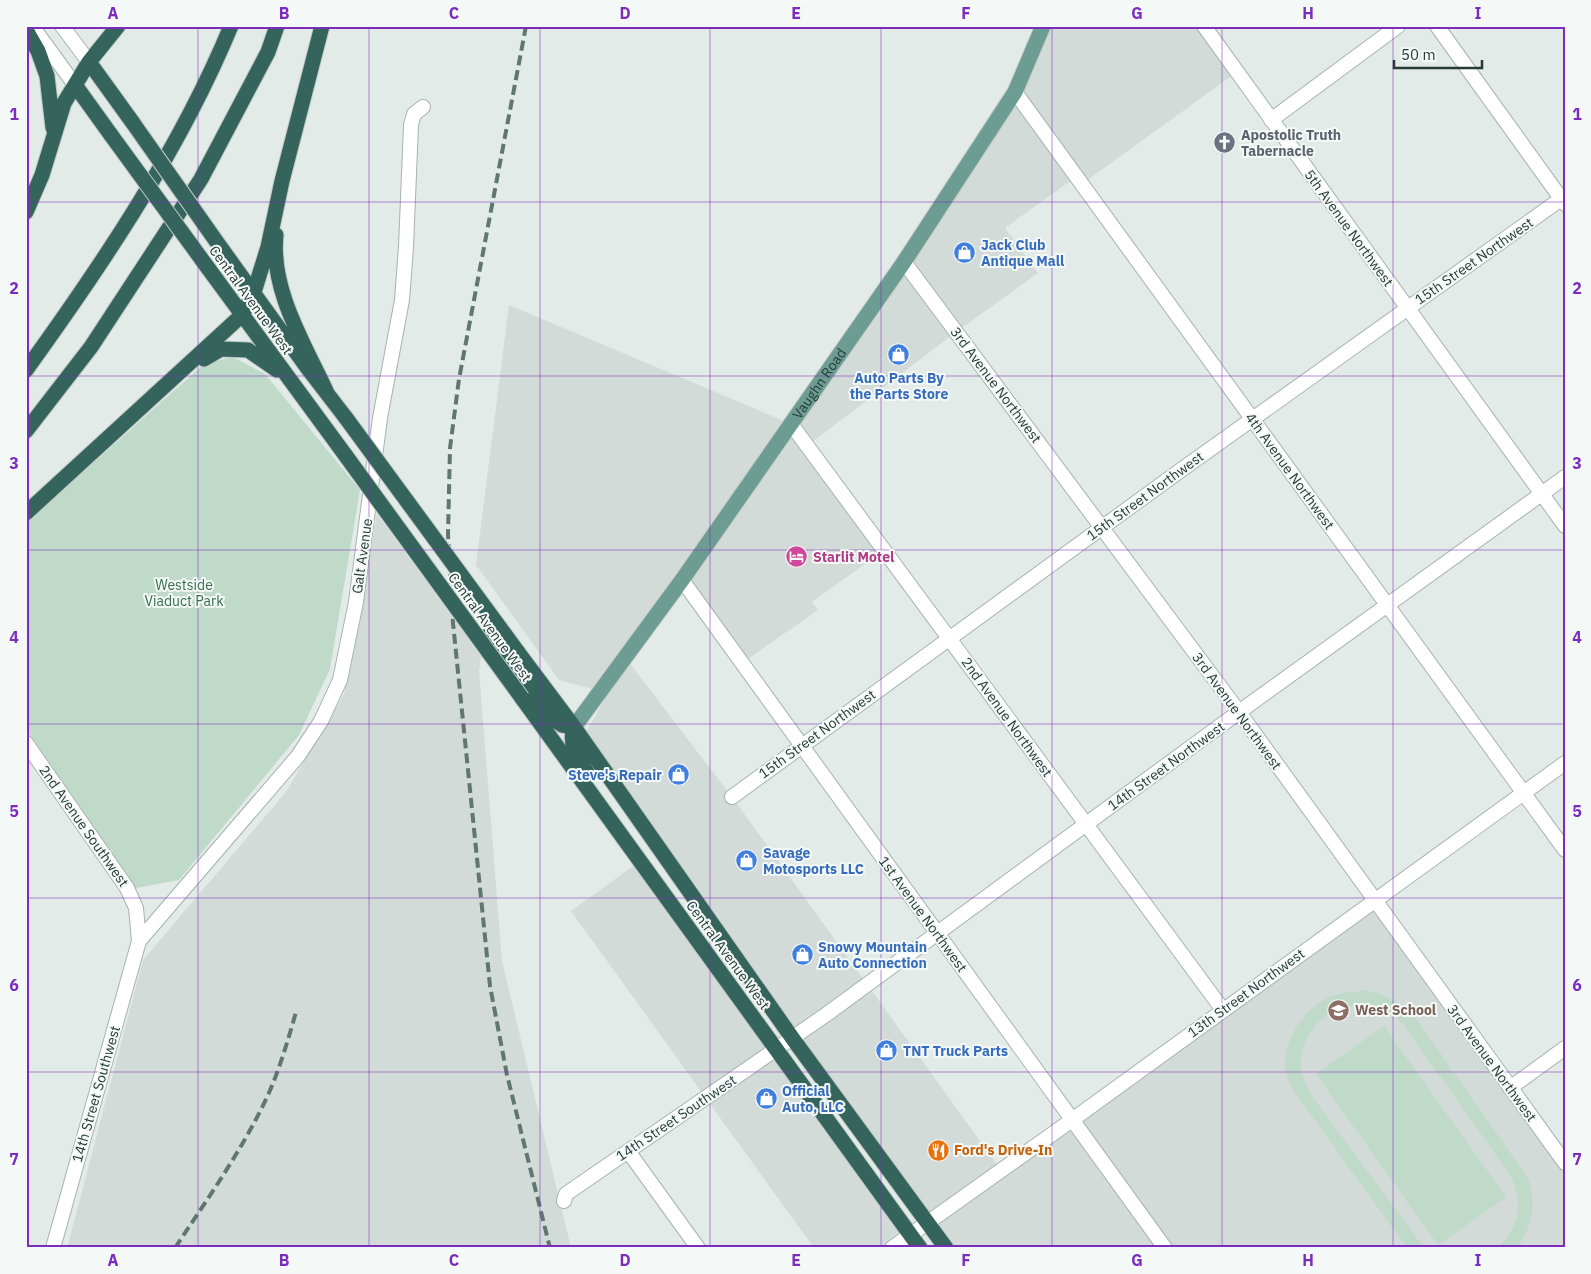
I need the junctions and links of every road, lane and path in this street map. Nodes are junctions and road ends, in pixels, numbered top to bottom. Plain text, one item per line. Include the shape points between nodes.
1 (32, 26) edge
2 (62, 26) edge
3 (118, 26) edge
4 (231, 26) edge
5 (277, 26) edge
6 (322, 26) edge
7 (1043, 26) edge
8 (1204, 26) edge
9 (1398, 26) edge
10 (1437, 26) edge
11 (26, 30) edge
12 (89, 62) junction
13 (75, 85) junction
14 (1015, 92) junction
15 (423, 107) dead end
16 (1271, 120) junction
17 (54, 137) junction
18 (282, 181) junction
19 (1563, 202) edge
20 (26, 212) edge
21 (904, 262) junction
22 (254, 292) junction
23 (1407, 309) junction
24 (242, 315) junction
25 (26, 370) edge
26 (179, 374) junction
27 (287, 376) junction
28 (327, 393) junction
29 (1252, 419) junction
30 (791, 424) junction
31 (26, 431) edge
32 (1565, 477) edge
33 (1542, 494) junction
34 (26, 513) edge
35 (1565, 526) edge
36 (1101, 527) junction
37 (682, 580) junction
38 (1387, 605) junction
39 (949, 639) junction
40 (524, 692) junction
41 (1239, 712) junction
42 (574, 727) junction
43 (26, 743) edge
44 (801, 745) junction
45 (1565, 763) edge
46 (1523, 793) junction
47 (732, 797) dead end
48 (1086, 825) junction
49 (1565, 850) edge
50 (640, 861) junction
51 (1375, 900) junction
52 (938, 934) junction
53 (139, 941) junction
54 (1223, 1010) junction
55 (793, 1038) junction
56 (1565, 1048) edge
57 (776, 1050) junction
58 (1510, 1088) junction
59 (1072, 1120) junction
60 (628, 1151) junction
61 (1565, 1163) edge
62 (564, 1201) dead end
63 (928, 1222) junction
64 (910, 1234) junction
65 (53, 1248) edge
66 (698, 1248) edge
67 (892, 1248) edge
68 (920, 1248) edge
69 (946, 1248) edge
70 (1165, 1248) edge

1 - 13 street, Central Avenue West
2 - 12 street, Central Avenue West
3 - 12 highway
4 - 25 highway via 177,139 79,296
5 - 31 highway via 268,52 201,179 91,346
6 - 18 highway
7 - 14 main road, Vaughn Road
8 - 16 street, 5th Avenue Northwest
9 - 16 street
10 - 19 street
11 - 17 highway via 47,76
12 - 13 highway
12 - 22 highway, Central Avenue West, bridge
13 - 17 highway via 64,103
13 - 24 highway, Central Avenue West, bridge
14 - 21 main road, Vaughn Road
14 - 29 street, 4th Avenue Northwest
15 - 53 street, Galt Avenue via 414,114 411,125 402,300 380,418 356,602 340,680 322,721 298,756
16 - 23 street, 5th Avenue Northwest
17 - 20 highway
18 - 22 highway via 268,247
18 - 28 highway via 275,247 280,282 288,309
19 - 23 street, 15th Street Northwest
21 - 30 main road, Vaughn Road
21 - 36 street, 3rd Avenue Northwest
22 - 24 highway
22 - 28 highway, Central Avenue West
23 - 29 street, 15th Street Northwest
23 - 33 street, 5th Avenue Northwest
24 - 26 highway
24 - 27 highway, Central Avenue West
26 - 27 highway via 221,349 248,350
26 - 34 highway
27 - 40 highway, Central Avenue West, bridge via 461,615
28 - 42 highway, Central Avenue West, bridge
29 - 36 street, 15th Street Northwest
29 - 38 street, 4th Avenue Northwest
30 - 37 main road, Vaughn Road
30 - 39 street, 2nd Avenue Northwest
32 - 33 street, 14th Street Northwest
33 - 35 street, 5th Avenue Northwest
33 - 38 street, 14th Street Northwest
36 - 39 street, 15th Street Northwest
36 - 41 street, 3rd Avenue Northwest
37 - 42 main road, Vaughn Road
37 - 44 street, 1st Avenue Northwest
38 - 41 street, 14th Street Northwest
38 - 46 street, 4th Avenue Northwest
39 - 44 street, 15th Street Northwest
39 - 48 street, 2nd Avenue Northwest
40 - 42 highway via 552,718
40 - 50 highway, Central Avenue West
41 - 48 street, 14th Street Northwest
41 - 51 street, 3rd Avenue Northwest
42 - 50 highway via 571,738 577,755
42 - 55 highway, Central Avenue West
43 - 53 street, 2nd Avenue Southwest via 127,888 136,908
44 - 47 street, 15th Street Northwest
44 - 52 street, 1st Avenue Northwest
45 - 46 street, 13th Street Northwest
46 - 49 street, 4th Avenue Northwest
46 - 51 street, 13th Street Northwest
48 - 52 street, 14th Street Northwest
48 - 54 street, 2nd Avenue Northwest
50 - 57 highway, Central Avenue West
51 - 54 street, 13th Street Northwest
51 - 58 street, 3rd Avenue Northwest
52 - 55 street, 14th Street Northwest
52 - 59 street, 1st Avenue Northwest
53 - 65 street, 14th Street Southwest
54 - 59 street, 13th Street Northwest
55 - 57 street, 14th Street Southwest
55 - 63 highway, Central Avenue West
56 - 58 street
57 - 60 street, 14th Street Southwest
57 - 64 highway, Central Avenue West
58 - 61 street, 3rd Avenue Northwest
59 - 63 street, 13th Street Northwest
59 - 70 street, 1st Avenue Northwest
60 - 62 street, 14th Street Southwest via 566,1194
60 - 66 street
63 - 64 street, 13th Street Northwest
63 - 69 highway, Central Avenue West
64 - 67 street, 13th Street Northwest
64 - 68 highway, Central Avenue West

